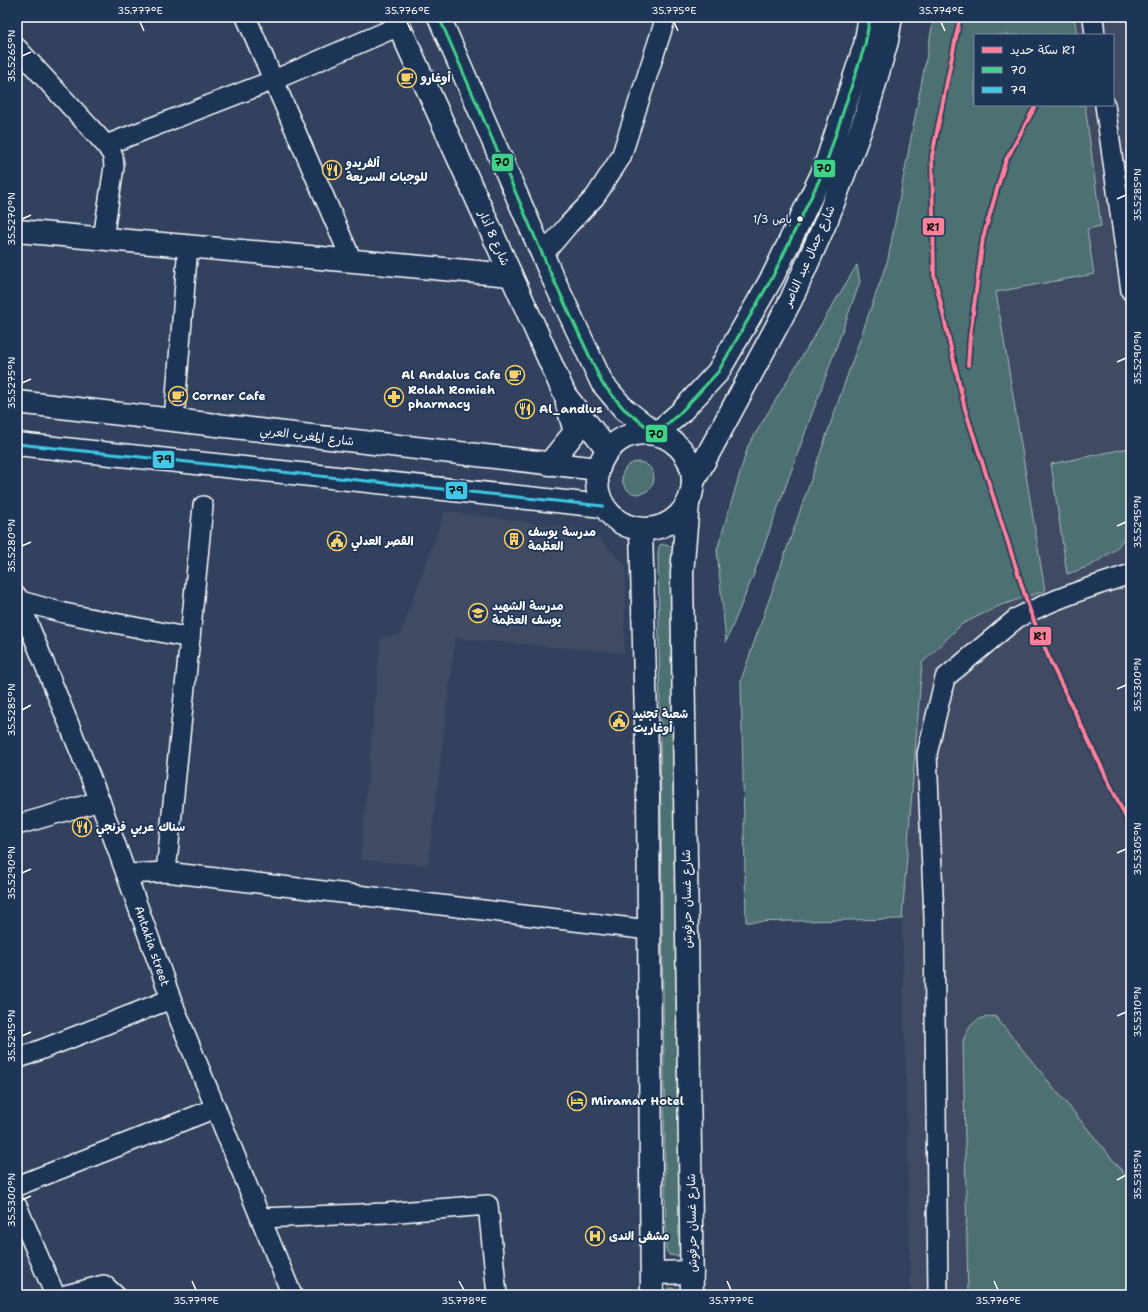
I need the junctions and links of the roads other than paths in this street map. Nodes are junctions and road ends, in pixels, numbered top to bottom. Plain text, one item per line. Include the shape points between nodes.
1 (246, 17) edge
2 (439, 17) edge
3 (666, 17) edge
4 (870, 17) edge
5 (891, 17) edge
6 (1093, 17) edge
7 (397, 22) edge
8 (1095, 34) edge
9 (17, 48) edge
10 (274, 80) junction
11 (1105, 106) edge
12 (106, 145) junction
13 (17, 231) edge
14 (103, 238) junction
15 (188, 246) junction
16 (542, 256) junction
17 (352, 261) junction
18 (511, 275) junction
19 (1131, 291) edge
20 (565, 395) junction
21 (17, 402) edge
22 (174, 420) junction
23 (656, 434) junction
24 (17, 444) edge
25 (608, 450) junction
26 (549, 464) junction
27 (598, 469) junction
28 (693, 482) junction
29 (688, 503) junction
30 (203, 506) dead end
31 (603, 506) junction
32 (641, 530) junction
33 (1131, 574) edge
34 (18, 598) edge
35 (190, 638) junction
36 (100, 801) junction
37 (17, 825) edge
38 (166, 872) junction
39 (127, 874) junction
40 (649, 930) junction
41 (171, 999) junction
42 (17, 1059) edge
43 (216, 1108) junction
44 (17, 1186) edge
45 (17, 1206) edge
46 (261, 1218) junction
47 (692, 1272) junction
48 (653, 1273) junction
49 (55, 1295) edge
50 (66, 1295) edge
51 (115, 1295) edge
52 (292, 1295) edge
53 (497, 1295) edge
54 (652, 1295) edge
55 (692, 1295) edge
56 (938, 1295) edge

1 - 10 street
2 - 16 main road
3 - 16 street via 621,157 595,197
4 - 23 main road via 865,45 824,170 773,276 718,372 680,413
5 - 28 main road, شارع جمال عبد الناصر via 887,41 866,115 828,217 791,300
6 - 8 street
7 - 10 street
7 - 18 main road, شارع 8 أذار
9 - 12 street
10 - 12 street
10 - 17 street
11 - 19 street
12 - 14 street via 113,156 114,167
13 - 14 main road
14 - 15 main road
15 - 17 main road
15 - 22 street
16 - 23 main road via 602,383 624,410
17 - 18 main road
18 - 20 main road, شارع 8 أذار
20 - 25 main road, شارع 8 أذار
20 - 26 main road via 575,432
21 - 22 main road, شارع المغرب العربي
22 - 26 main road, شارع المغرب العربي
23 - 25 main road via 630,435
23 - 28 main road via 671,440 683,451 691,466
24 - 31 main road
25 - 27 main road
26 - 27 main road, شارع المغرب العربي
27 - 31 main road via 596,482
28 - 29 main road
29 - 32 main road via 680,515 668,523
29 - 47 main road, شارع غسان حرفوش via 682,573
30 - 35 street
31 - 32 main road via 619,522
32 - 40 main road
33 - 56 street via 1030,611 945,678 927,754 934,917
34 - 35 street via 64,613
34 - 36 street, Antakia street
35 - 38 street
36 - 37 street
36 - 39 street, Antakia street
38 - 39 street
38 - 40 street
39 - 41 street, Antakia street
40 - 48 main road
41 - 42 street
41 - 43 street, Antakia street
43 - 44 street
43 - 46 street, Antakia street
45 - 49 street
46 - 52 street, Antakia street
46 - 53 street via 386,1213 488,1205
47 - 48 main road
47 - 55 main road, شارع غسان حرفوش
48 - 54 main road
50 - 51 street via 104,1284

